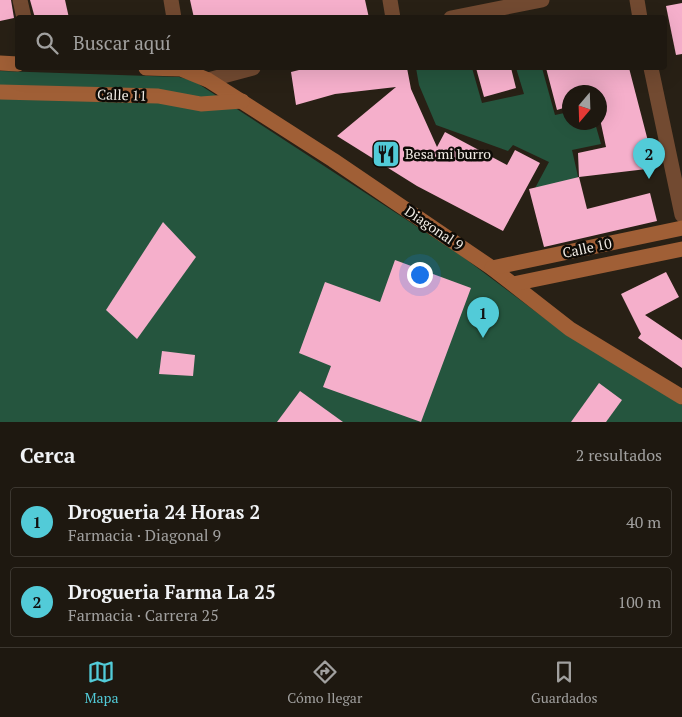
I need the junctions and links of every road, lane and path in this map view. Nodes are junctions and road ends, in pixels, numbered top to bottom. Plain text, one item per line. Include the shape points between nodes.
1 (20, 0) edge
2 (171, 0) edge
3 (390, 0) edge
4 (542, 0) edge
5 (636, 0) edge
6 (23, 15) edge
7 (174, 15) edge
8 (392, 15) edge
9 (466, 15) edge
10 (639, 15) edge
11 (0, 63) edge
12 (15, 64) edge
13 (186, 70) edge
14 (246, 70) edge
15 (651, 70) edge
16 (208, 80) junction
17 (0, 92) edge
18 (242, 101) junction
19 (682, 215) edge
20 (682, 228) edge
21 (682, 249) edge
22 (492, 268) junction
23 (513, 284) junction
24 (682, 398) edge

1 - 6 street
2 - 7 street
3 - 8 street
4 - 9 street
5 - 10 street
11 - 12 main road
13 - 16 main road, Diagonal 9
14 - 16 street
15 - 19 street
16 - 18 main road, Diagonal 9
17 - 18 main road, Calle 11 via 148,96 202,104
18 - 22 main road, Diagonal 9
20 - 22 main road, Calle 10
21 - 23 main road, Calle 10
22 - 23 main road, Diagonal 9
23 - 24 main road, Diagonal 9 via 570,328

